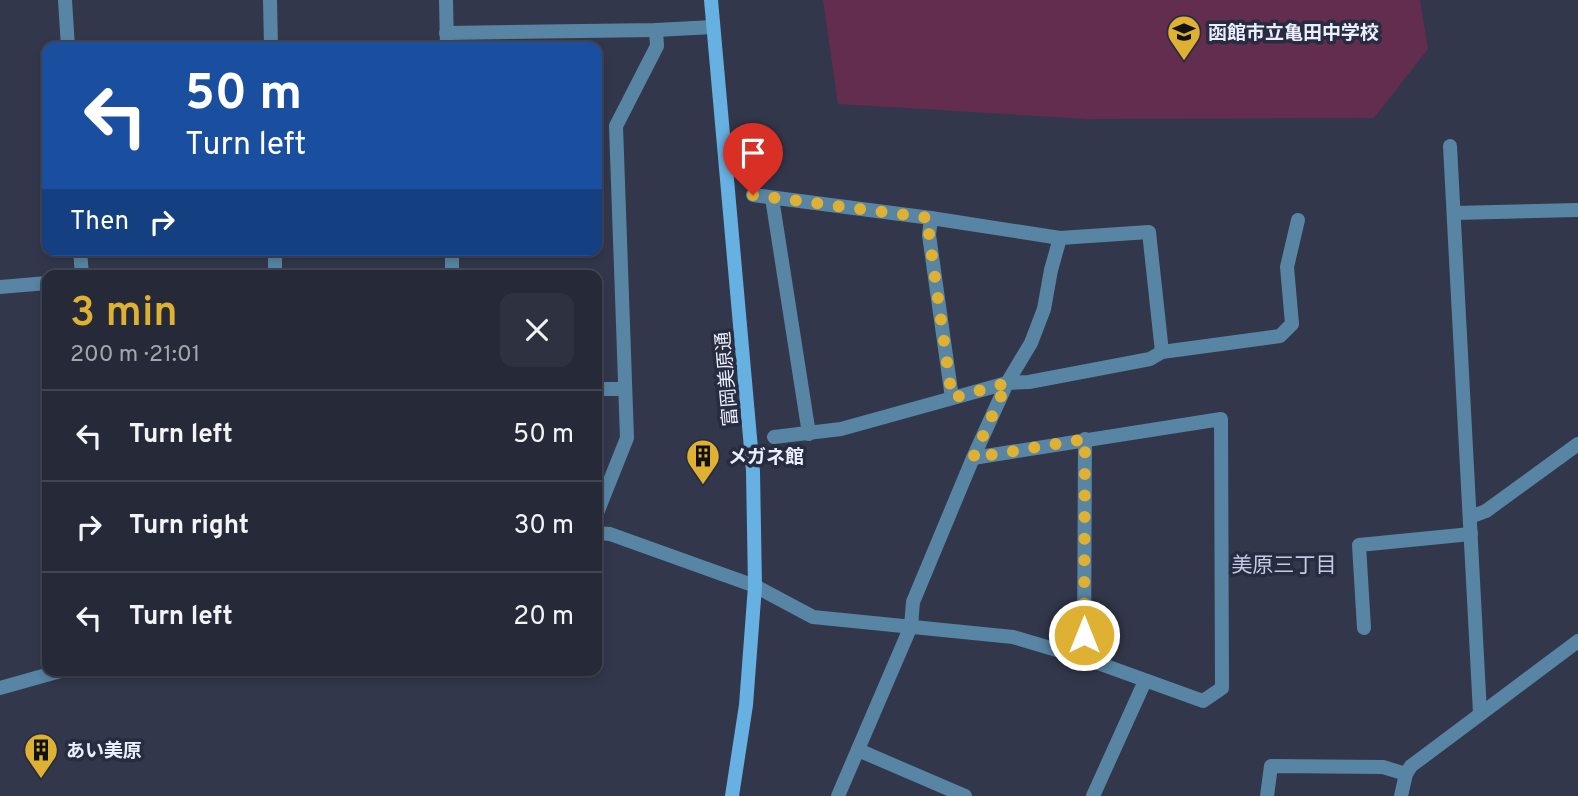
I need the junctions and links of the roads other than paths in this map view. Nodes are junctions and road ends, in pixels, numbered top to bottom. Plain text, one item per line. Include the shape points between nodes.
1 (65, 0) edge
2 (270, 0) edge
3 (446, 0) edge
4 (711, 0) edge
5 (713, 27) junction
6 (656, 30) junction
7 (446, 40) edge
8 (68, 42) edge
9 (271, 42) edge
10 (1450, 146) dead end
11 (753, 195) dead end
12 (772, 198) junction
13 (1578, 210) edge
14 (1454, 213) junction
15 (930, 218) junction
16 (1298, 220) dead end
17 (1060, 239) junction
18 (42, 283) edge
19 (0, 287) edge
20 (1162, 352) junction
21 (1007, 383) junction
22 (624, 388) junction
23 (602, 389) edge
24 (952, 398) junction
25 (809, 434) junction
26 (774, 437) dead end
27 (1085, 439) junction
28 (1578, 444) edge
29 (973, 458) junction
30 (602, 500) edge
31 (1471, 517) junction
32 (602, 533) edge
33 (1471, 534) junction
34 (755, 586) junction
35 (911, 626) junction
36 (1364, 628) dead end
37 (1578, 641) edge
38 (1084, 658) junction
39 (43, 676) edge
40 (1145, 681) junction
41 (0, 688) edge
42 (1480, 713) junction
43 (858, 750) junction
44 (1406, 774) junction
45 (732, 796) edge
46 (838, 796) edge
47 (965, 796) edge
48 (1093, 796) edge
49 (1266, 796) edge
50 (1401, 796) edge

1 - 8 street
2 - 9 street
3 - 7 street
4 - 5 street, 富岡美原通
5 - 6 street
5 - 34 street, 富岡美原通 via 753,471
6 - 7 street
6 - 22 street via 657,46 616,126
10 - 14 street
11 - 12 street
12 - 15 street
12 - 25 street
13 - 14 street
14 - 31 street
15 - 17 street
15 - 24 street
16 - 20 street via 1287,267 1293,324 1280,336
17 - 20 street via 1149,232
17 - 21 street via 1044,309
18 - 19 street
20 - 21 street via 1150,359
21 - 24 street
21 - 29 street
22 - 23 street
22 - 30 street via 626,438
24 - 25 street
25 - 26 street
27 - 29 street
27 - 38 street
27 - 40 street via 1221,419 1222,688 1203,701
28 - 31 street
29 - 35 street via 913,602
31 - 33 street
32 - 34 street
33 - 36 street via 1359,545
33 - 42 street
34 - 35 street via 813,617
34 - 45 street, 富岡美原通 via 746,705
35 - 38 street via 1013,637
35 - 43 street
37 - 42 street
38 - 40 street
39 - 41 street
40 - 48 street
42 - 44 street
43 - 46 street
43 - 47 street
44 - 49 street via 1383,767 1271,766
44 - 50 street

